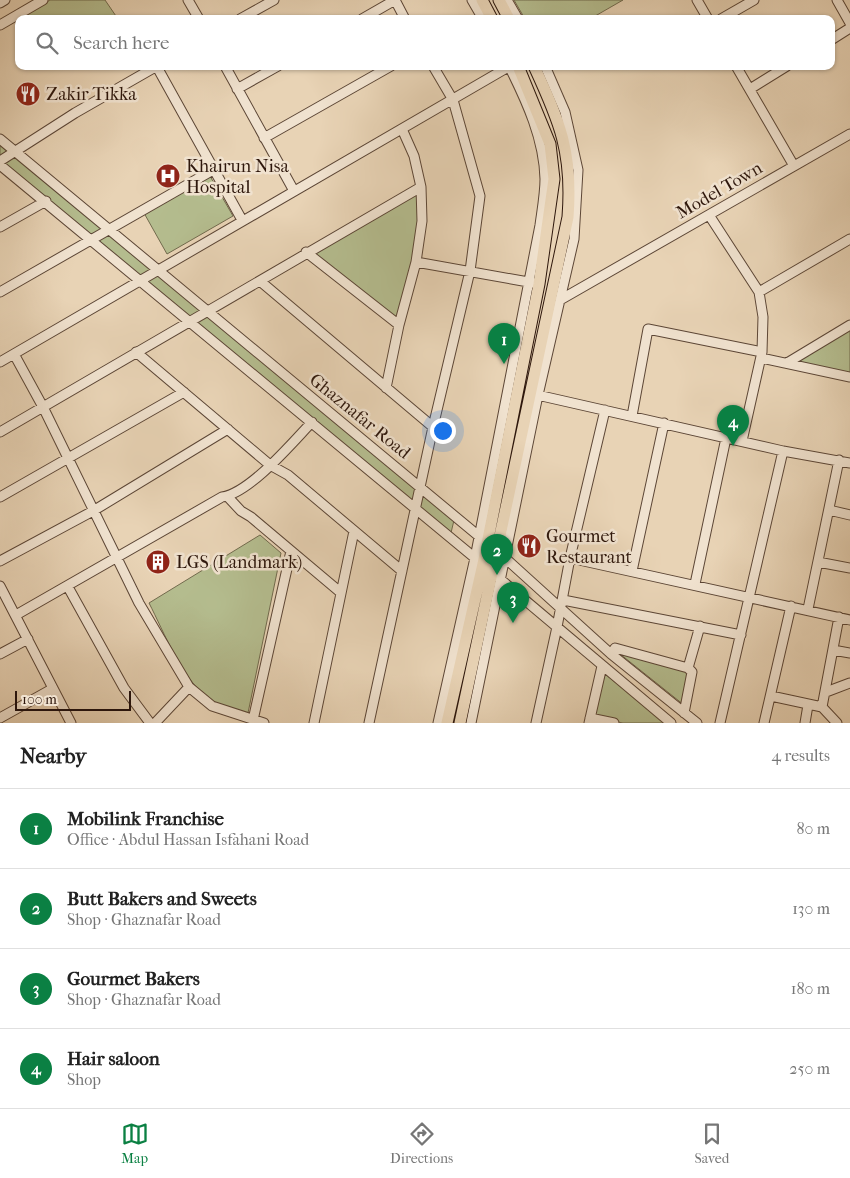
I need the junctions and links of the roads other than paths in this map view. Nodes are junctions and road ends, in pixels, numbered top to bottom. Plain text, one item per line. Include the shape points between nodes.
1 (43, 0) edge
2 (188, 0) edge
3 (274, 0) edge
4 (395, 0) edge
5 (472, 0) edge
6 (482, 0) edge
7 (499, 0) edge
8 (507, 0) edge
9 (697, 0) edge
10 (754, 0) edge
11 (837, 0) edge
12 (17, 15) edge
13 (196, 15) edge
14 (247, 15) edge
15 (369, 15) edge
16 (403, 15) edge
17 (481, 15) edge
18 (490, 15) edge
19 (507, 15) edge
20 (516, 15) edge
21 (706, 15) edge
22 (728, 15) edge
23 (15, 16) edge
24 (850, 23) edge
25 (0, 25) edge
26 (850, 28) edge
27 (835, 37) edge
28 (150, 70) edge
29 (159, 70) edge
30 (227, 70) edge
31 (271, 70) edge
32 (384, 70) edge
33 (435, 70) edge
34 (502, 70) edge
35 (511, 70) edge
36 (520, 70) edge
37 (536, 70) edge
38 (546, 70) edge
39 (738, 70) edge
40 (781, 70) edge
41 (238, 89) junction
42 (750, 89) junction
43 (453, 100) junction
44 (402, 129) junction
45 (850, 134) edge
46 (0, 138) edge
47 (264, 138) junction
48 (14, 150) junction
49 (0, 161) edge
50 (0, 165) edge
51 (794, 166) junction
52 (213, 170) junction
53 (421, 187) junction
54 (294, 190) junction
55 (46, 201) junction
56 (709, 215) junction
57 (242, 220) junction
58 (0, 227) edge
59 (108, 229) junction
60 (91, 239) junction
61 (850, 239) edge
62 (306, 252) junction
63 (416, 262) junction
64 (158, 271) junction
65 (470, 271) junction
66 (142, 280) junction
67 (260, 281) junction
68 (534, 283) junction
69 (0, 292) edge
70 (759, 292) junction
71 (560, 300) junction
72 (207, 311) junction
73 (189, 320) junction
74 (399, 324) junction
75 (850, 325) edge
76 (136, 352) junction
77 (14, 354) junction
78 (762, 355) junction
79 (0, 362) edge
80 (787, 364) junction
81 (850, 377) edge
82 (386, 388) junction
83 (184, 392) junction
84 (534, 394) junction
85 (43, 407) junction
86 (605, 410) junction
87 (632, 416) junction
88 (312, 422) junction
89 (664, 423) junction
90 (433, 426) junction
91 (228, 429) junction
92 (0, 432) edge
93 (726, 438) junction
94 (742, 441) junction
95 (784, 451) junction
96 (67, 460) junction
97 (839, 460) junction
98 (850, 463) edge
99 (270, 465) junction
100 (421, 487) junction
101 (227, 496) junction
102 (0, 497) edge
103 (416, 509) junction
104 (829, 510) junction
105 (93, 511) junction
106 (850, 515) edge
107 (354, 531) junction
108 (483, 540) junction
109 (291, 551) junction
110 (500, 554) junction
111 (116, 558) junction
112 (570, 558) junction
113 (0, 561) edge
114 (479, 561) junction
115 (818, 562) junction
116 (850, 568) edge
117 (632, 570) junction
118 (402, 572) junction
119 (496, 575) junction
120 (694, 584) junction
121 (0, 586) edge
122 (68, 588) junction
123 (340, 592) junction
124 (750, 597) junction
125 (563, 600) junction
126 (791, 606) junction
127 (808, 609) junction
128 (561, 610) junction
129 (16, 615) junction
130 (839, 617) junction
131 (850, 620) edge
132 (700, 626) junction
133 (557, 628) junction
134 (742, 635) junction
135 (28, 639) junction
136 (834, 650) junction
137 (850, 653) edge
138 (0, 654) edge
139 (611, 654) junction
140 (602, 666) junction
141 (688, 668) junction
142 (850, 683) edge
143 (189, 687) junction
144 (52, 690) junction
145 (826, 692) junction
146 (770, 696) junction
147 (808, 705) junction
148 (822, 707) junction
149 (684, 713) junction
150 (0, 718) edge
151 (253, 720) junction
152 (590, 721) edge
153 (832, 721) edge
154 (71, 723) edge
155 (150, 723) edge
156 (155, 723) edge
157 (264, 723) edge
158 (314, 723) edge
159 (369, 723) edge
160 (438, 723) edge
161 (447, 723) edge
162 (460, 723) edge
163 (471, 723) edge
164 (536, 723) edge
165 (614, 723) edge
166 (671, 723) edge
167 (697, 723) edge
168 (720, 723) edge
169 (764, 723) edge
170 (805, 723) edge

1 - 12 street
2 - 13 street
3 - 14 street
4 - 15 street
4 - 16 street
5 - 17 street
6 - 18 main road
7 - 19 main road
8 - 20 street
9 - 21 street
10 - 22 street
11 - 24 street
23 - 25 street
26 - 27 street
28 - 48 street
29 - 52 street
30 - 41 street
31 - 41 street
32 - 47 street
33 - 43 street
34 - 43 street
35 - 68 street via 527,101 539,138 545,180
36 - 68 main road via 550,144 554,179
37 - 84 main road via 557,117 568,158 570,186 568,217
38 - 71 street via 565,112 578,170 574,239
39 - 42 street
40 - 42 street
41 - 47 street
42 - 51 street
43 - 44 street
43 - 65 street via 480,196
44 - 53 street via 414,156
44 - 54 street
45 - 51 street, Model Town
46 - 48 street, Ghaznafar Road
47 - 54 street
48 - 49 street
48 - 59 street, Ghaznafar Road
50 - 55 street, Ghaznafar Road
51 - 56 street, Model Town
52 - 57 street
52 - 59 street
53 - 62 street
53 - 63 street via 422,221
54 - 57 street
55 - 58 street
55 - 60 street, Ghaznafar Road
56 - 70 street
56 - 71 street, Model Town
57 - 64 street
59 - 60 street
59 - 64 street, Ghaznafar Road
60 - 66 street, Ghaznafar Road
60 - 69 street
61 - 70 street
62 - 67 street
62 - 74 street
63 - 65 street
63 - 74 street
64 - 66 street
64 - 72 street, Ghaznafar Road
65 - 68 street
65 - 90 street
66 - 73 street, Ghaznafar Road
66 - 77 street
67 - 72 street
67 - 82 street
68 - 108 main road
70 - 78 street via 763,317
71 - 84 street
72 - 73 street
72 - 100 street, Ghaznafar Road
73 - 76 street
73 - 88 street, Ghaznafar Road
74 - 82 street
75 - 80 street
76 - 83 street
76 - 85 street
77 - 79 street
77 - 85 street
78 - 80 street
78 - 87 street via 648,329
78 - 94 street
80 - 81 street
82 - 90 street
83 - 91 street
83 - 96 street
84 - 86 street
84 - 110 main road
85 - 92 street
85 - 96 street
86 - 87 street
86 - 112 street
87 - 89 street
88 - 99 street
88 - 103 street, Ghaznafar Road
89 - 93 street
89 - 117 street
90 - 100 street
91 - 99 street
91 - 105 street
93 - 94 street
93 - 120 street
94 - 95 street
95 - 97 street
95 - 124 street
96 - 102 street
96 - 105 street
97 - 98 street
97 - 104 street
99 - 101 street via 235,494
99 - 107 street via 288,475
100 - 103 street
100 - 108 street, Ghaznafar Road
101 - 109 street
101 - 111 street
103 - 114 street, Ghaznafar Road
103 - 118 street
104 - 106 street
104 - 115 street
105 - 111 street
105 - 113 street
107 - 118 street
107 - 123 street
108 - 110 street, Ghaznafar Road
108 - 114 main road
109 - 123 street
109 - 151 street
110 - 119 main road
110 - 128 street, Ghaznafar Road
111 - 122 street
111 - 143 street
112 - 117 street
112 - 125 street
114 - 119 street, Ghaznafar Road
114 - 160 street
114 - 161 main road
115 - 116 street
115 - 127 street
117 - 120 street
118 - 159 street
119 - 133 street, Ghaznafar Road
119 - 162 main road
119 - 163 street
120 - 124 street
121 - 129 street
122 - 129 street
122 - 155 street via 124,688
123 - 158 street
124 - 126 street
124 - 134 street
125 - 128 street
125 - 132 street
126 - 127 street
126 - 146 street
127 - 130 street
128 - 133 street
128 - 139 street, Ghaznafar Road
129 - 135 street
130 - 131 street
130 - 136 street
132 - 134 street
132 - 141 street
133 - 140 street, Ghaznafar Road
133 - 164 street
134 - 168 street
135 - 138 street
135 - 144 street
136 - 137 street
136 - 145 street
139 - 141 street via 615,648
139 - 149 street, Ghaznafar Road
140 - 152 street
140 - 166 street, Ghaznafar Road
141 - 149 street via 692,672
142 - 145 street
143 - 151 street via 212,706
143 - 156 street
144 - 150 street
144 - 154 street
145 - 148 street
146 - 147 street
146 - 169 street
147 - 148 street
147 - 170 street
148 - 153 street
149 - 167 street, Ghaznafar Road
151 - 157 street
152 - 165 street

